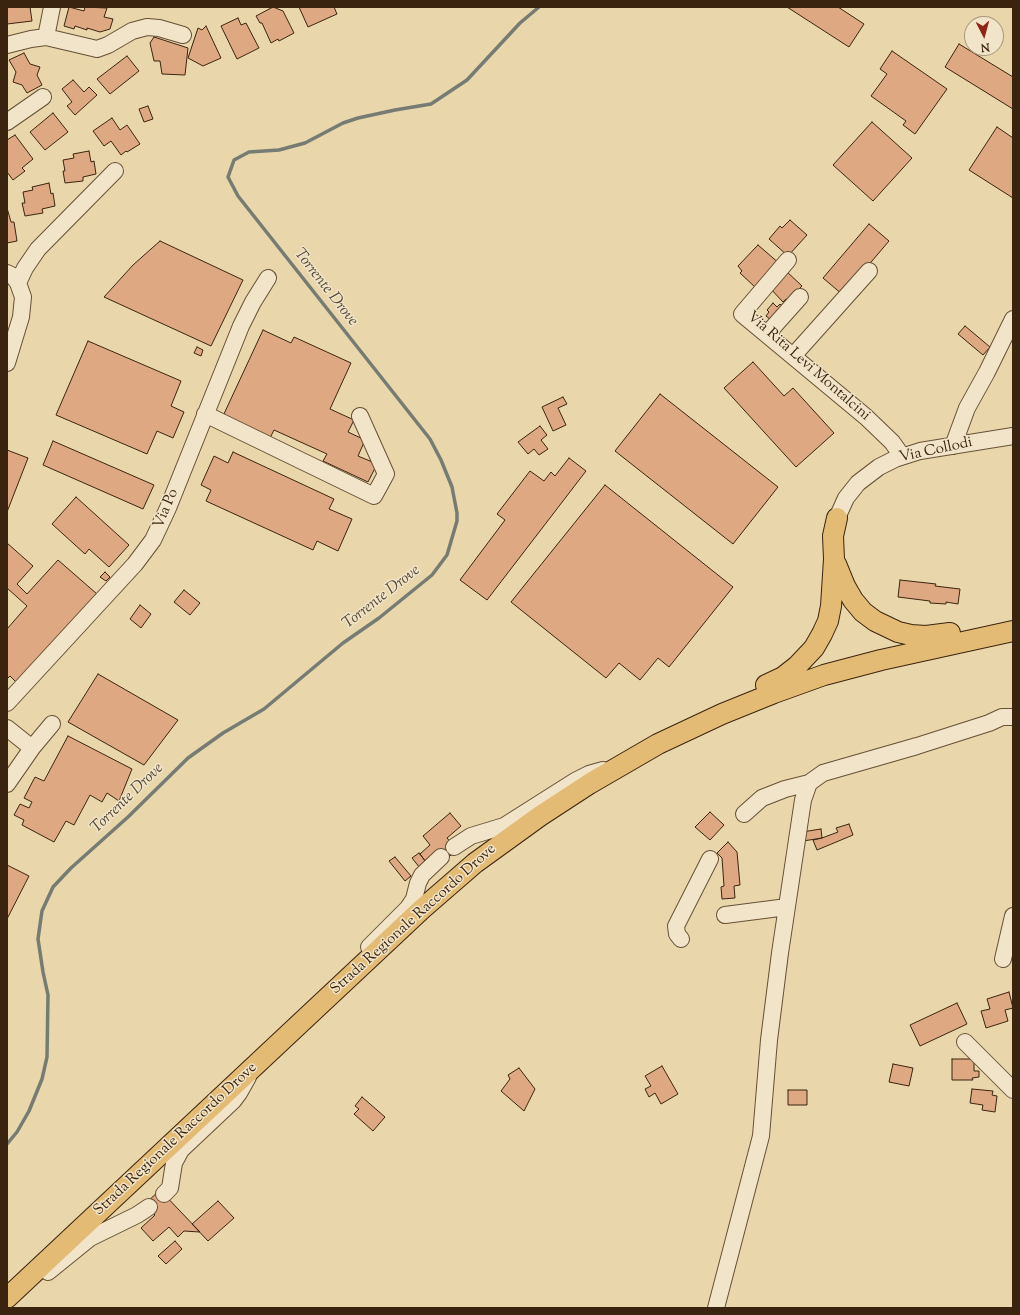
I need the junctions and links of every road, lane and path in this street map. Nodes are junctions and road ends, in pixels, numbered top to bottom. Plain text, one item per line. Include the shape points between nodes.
1 (52, 7) edge
2 (183, 35) dead end
3 (46, 37) junction
4 (7, 45) edge
5 (43, 97) dead end
6 (7, 122) edge
7 (115, 171) dead end
8 (788, 260) dead end
9 (869, 271) dead end
10 (13, 278) edge
11 (268, 278) dead end
12 (800, 297) dead end
13 (1013, 319) edge
14 (767, 334) junction
15 (793, 356) junction
16 (7, 363) edge
17 (205, 414) junction
18 (360, 416) dead end
19 (1013, 436) edge
20 (953, 446) junction
21 (902, 456) junction
22 (837, 518) joint
23 (834, 559) junction
24 (1013, 621) edge
25 (1013, 631) edge
26 (1013, 641) edge
27 (839, 671) junction
28 (7, 703) edge
29 (1013, 717) edge
30 (989, 723) junction
31 (52, 724) dead end
32 (1013, 724) edge
33 (7, 728) edge
34 (658, 744) junction
35 (32, 748) junction
36 (613, 769) junction
37 (809, 783) junction
38 (7, 784) edge
39 (744, 814) dead end
40 (454, 847) dead end
41 (441, 857) dead end
42 (710, 859) dead end
43 (787, 907) junction
44 (725, 916) dead end
45 (1013, 916) edge
46 (681, 939) dead end
47 (1004, 960) dead end
48 (357, 971) junction
49 (965, 1042) dead end
50 (251, 1069) junction
51 (1013, 1090) edge
52 (164, 1194) dead end
53 (148, 1207) dead end
54 (14, 1292) edge
55 (716, 1308) edge

1 - 3 street
2 - 3 street via 158,28 144,28 132,31 97,49
3 - 4 street via 31,38
5 - 6 street
7 - 10 street
8 - 14 street, Via Rita Levi Montalcini via 742,314
9 - 15 street
10 - 16 street via 23,297 22,310
11 - 17 street, Via Po via 246,316
12 - 14 street
13 - 20 street via 964,415
14 - 15 street, Via Rita Levi Montalcini
15 - 21 street, Via Rita Levi Montalcini via 866,417 892,442
17 - 18 street via 374,496 386,474
17 - 28 street, Via Po via 162,522 148,548
19 - 20 street, Via Collodi
20 - 21 street, Via Collodi
21 - 22 street, Via Collodi via 878,467 858,483 846,498
22 - 23 main road via 833,536
23 - 24 main road via 845,586 858,606 875,621 898,632 934,635
23 - 34 main road via 828,621 819,641 804,660 777,680 687,720
25 - 27 main road, Strada Regionale Raccordo Drove via 908,653
26 - 27 main road via 883,668
27 - 34 main road, Strada Regionale Raccordo Drove via 752,701
29 - 30 street via 1002,717
30 - 32 street
30 - 37 street via 823,773
31 - 35 street
33 - 35 street
34 - 36 main road, Strada Regionale Raccordo Drove
35 - 38 street
36 - 40 street via 583,776 504,826 471,836
36 - 48 main road, Strada Regionale Raccordo Drove via 530,822 475,863
37 - 39 street via 762,798
37 - 43 street via 802,800
41 - 48 street via 422,874 411,904 371,944 361,958
42 - 46 street via 676,926
43 - 44 street
43 - 55 street via 769,1040 762,1136
45 - 47 street
48 - 50 main road, Strada Regionale Raccordo Drove
49 - 51 street
50 - 52 street via 244,1086 233,1101 181,1150 174,1163 170,1188
50 - 54 main road, Strada Regionale Raccordo Drove
53 - 54 street via 90,1238 42,1276

